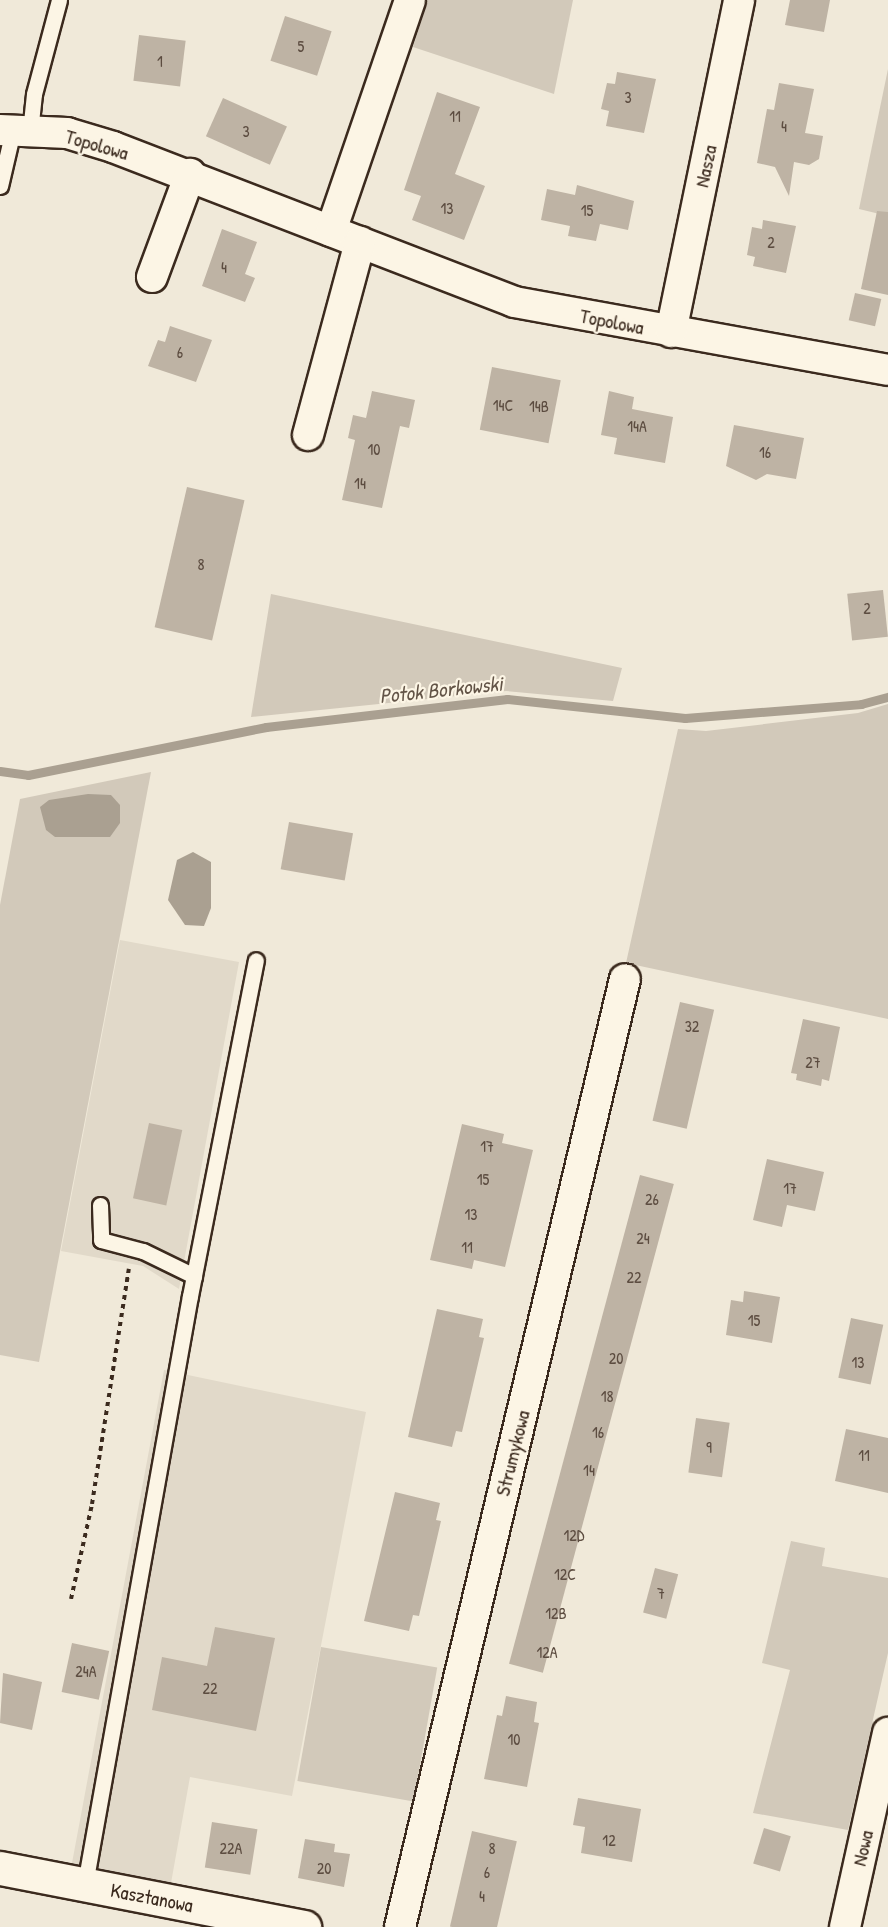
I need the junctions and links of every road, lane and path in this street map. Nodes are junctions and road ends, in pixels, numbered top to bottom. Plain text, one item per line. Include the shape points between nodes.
1 (59, 0) edge
2 (410, 0) edge
3 (739, 0) edge
4 (14, 130) edge
5 (190, 174) junction
6 (0, 186) edge
7 (331, 231) junction
8 (360, 242) junction
9 (152, 277) dead end
10 (670, 332) junction
11 (880, 368) edge
12 (308, 435) dead end
13 (256, 960) dead end
14 (625, 980) dead end
15 (100, 1205) dead end
16 (132, 1248) junction
17 (194, 1276) junction
18 (71, 1599) dead end
19 (888, 1733) edge
20 (0, 1868) edge
21 (85, 1884) junction
22 (304, 1927) edge
23 (400, 1927) edge
24 (845, 1927) edge

1 - 4 lane via 34,94
2 - 7 street
3 - 10 street, Nasza
4 - 5 street, Topolowa via 67,133
4 - 6 lane
5 - 7 street, Topolowa
5 - 9 street
7 - 8 street, Topolowa
8 - 10 street, Topolowa via 514,303
8 - 12 street
10 - 11 street, Topolowa
13 - 17 lane
14 - 23 street, Strumykowa
15 - 16 lane via 101,1240
16 - 17 lane
16 - 18 path via 92,1504
17 - 21 lane
19 - 24 street, Nowa
20 - 21 street, Kasztanowa
21 - 22 street, Kasztanowa

